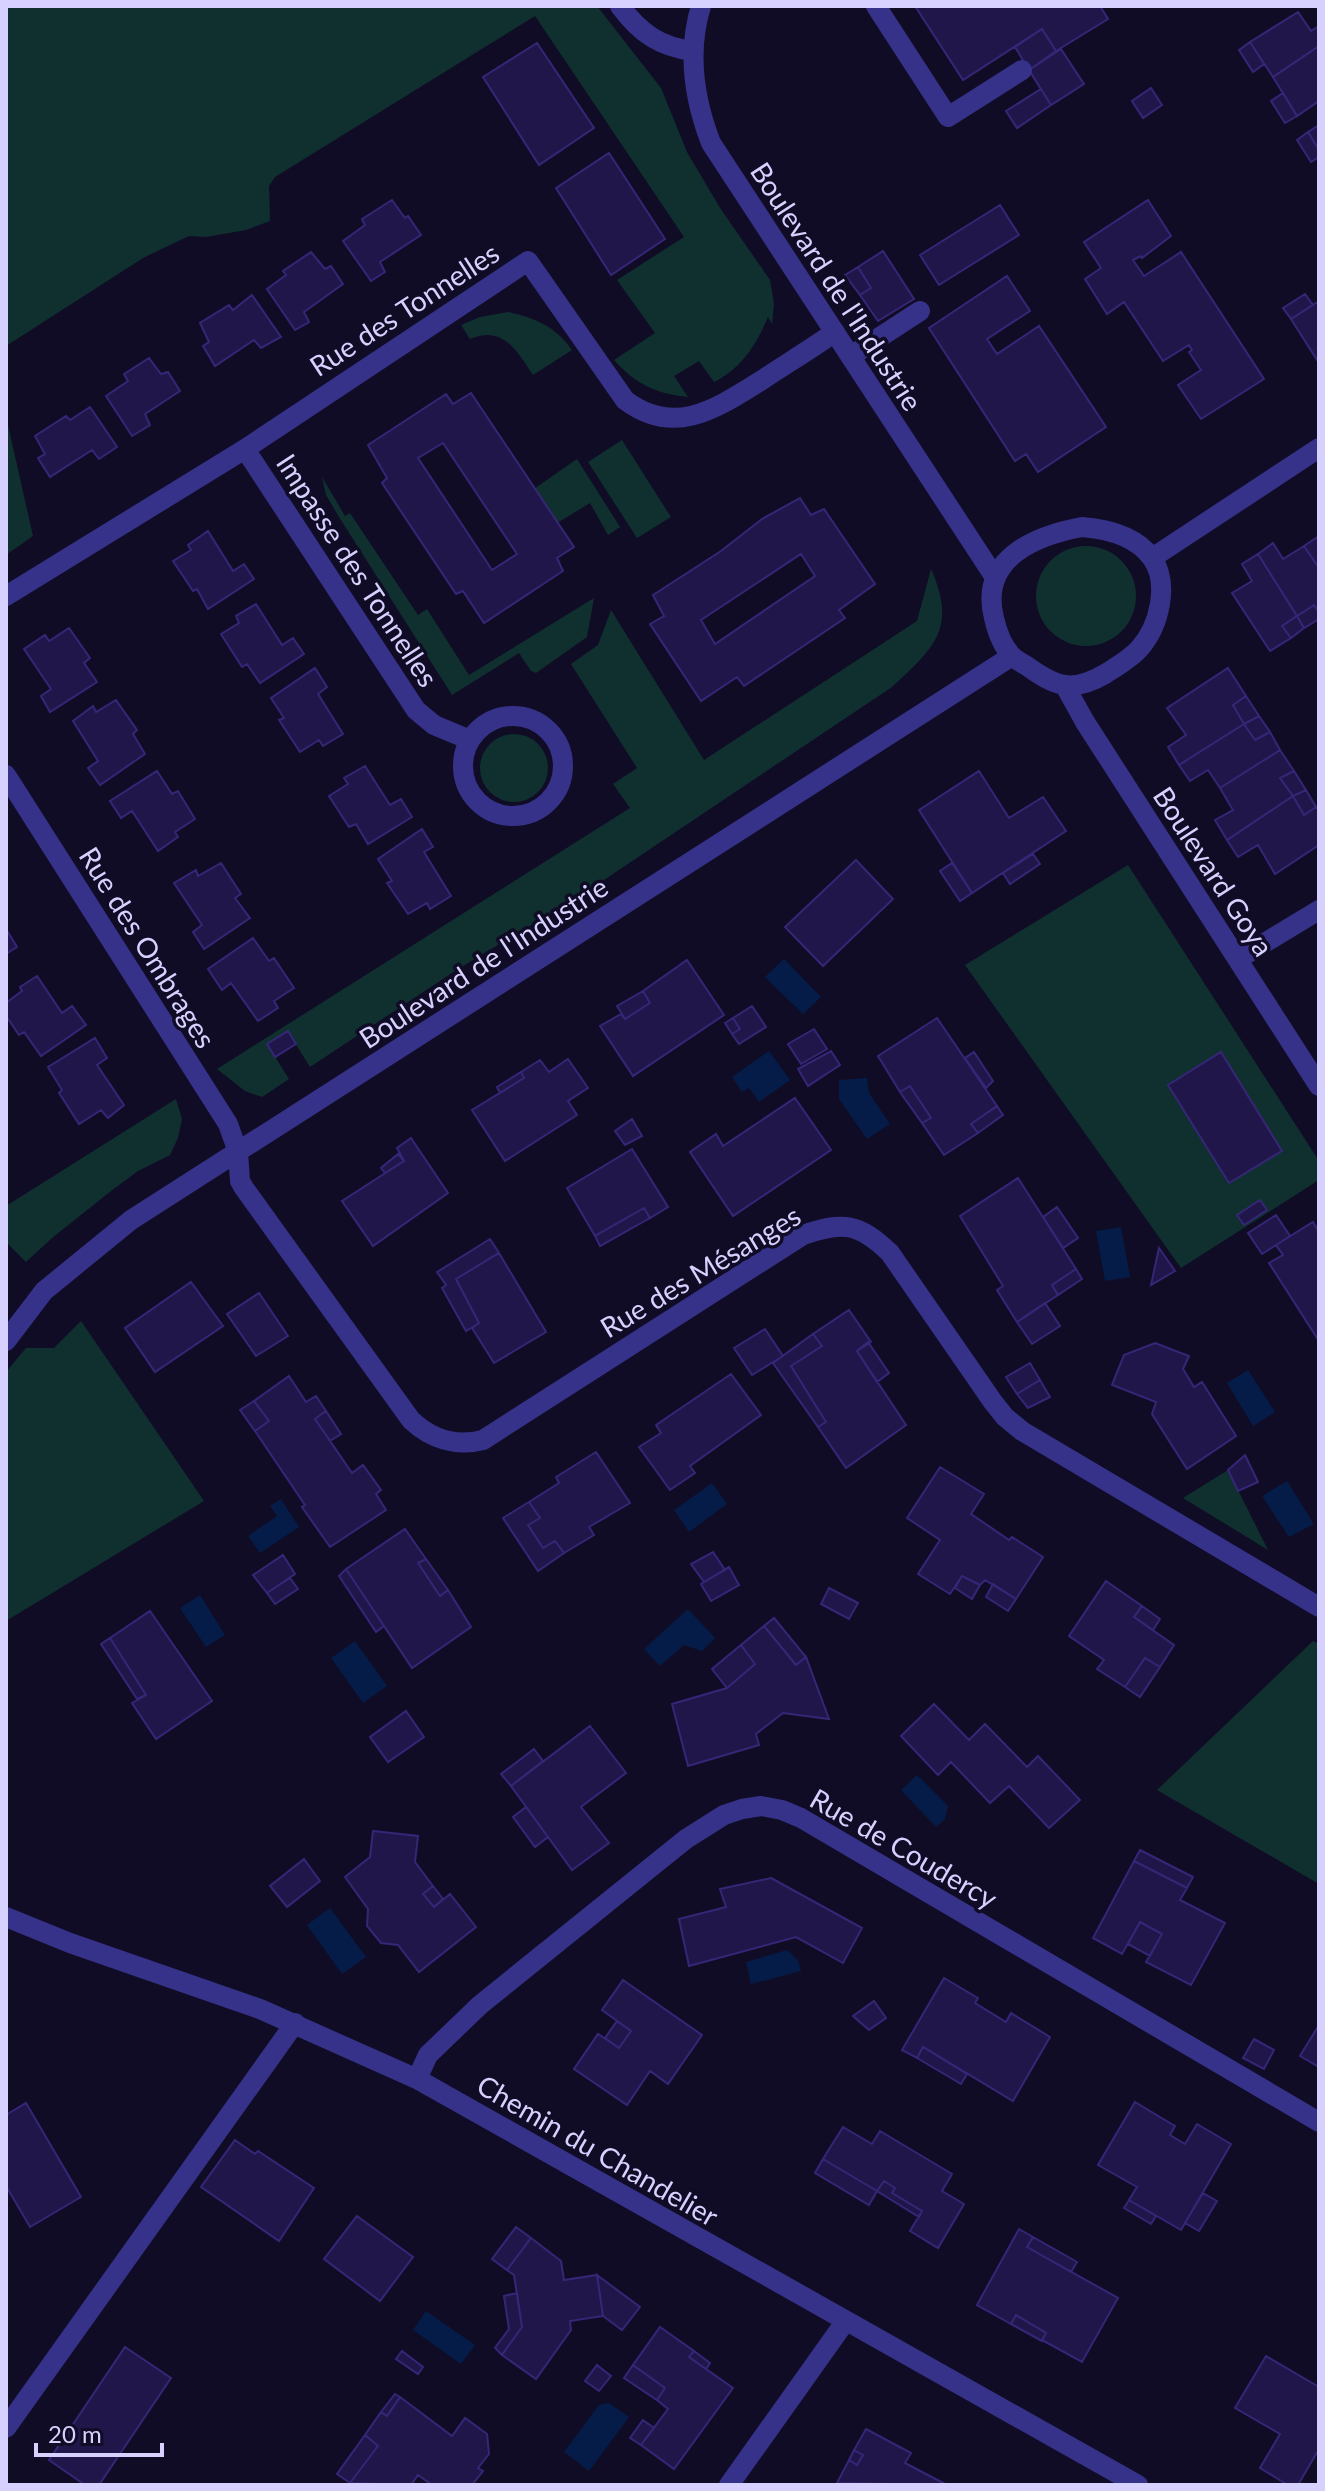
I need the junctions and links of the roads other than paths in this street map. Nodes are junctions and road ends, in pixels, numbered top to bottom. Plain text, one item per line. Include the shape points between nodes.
1 (620, 6) edge
2 (701, 6) edge
3 (876, 6) edge
4 (693, 51) junction
5 (1022, 70) dead end
6 (920, 311) dead end
7 (835, 332) junction
8 (851, 356) junction
9 (1319, 448) edge
10 (245, 449) junction
11 (1152, 558) junction
12 (994, 576) junction
13 (6, 596) edge
14 (1012, 656) junction
15 (1065, 686) junction
16 (470, 740) junction
17 (6, 775) edge
18 (1319, 910) edge
19 (1238, 959) junction
20 (1319, 1086) edge
21 (238, 1152) junction
22 (6, 1341) edge
23 (1319, 1607) edge
24 (6, 1917) edge
25 (295, 2023) junction
26 (417, 2079) junction
27 (1319, 2122) edge
28 (845, 2322) junction
29 (6, 2428) edge
30 (729, 2485) edge
31 (1138, 2485) edge

1 - 4 street via 655,41
2 - 4 street, Boulevard de l'Industrie
3 - 5 street via 948,117
4 - 7 street, Boulevard de l'Industrie via 697,95 711,143
6 - 8 street
7 - 8 street, Boulevard de l'Industrie
7 - 10 street, Rue des Tonnelles via 719,406 692,417 660,418 625,400 528,261
8 - 12 street, Boulevard de l'Industrie
9 - 11 street
10 - 13 street, Rue des Tonnelles
10 - 16 street, Impasse des Tonnelles via 416,710 434,725
11 - 12 street via 1129,538 1082,527 1028,545 1004,561
11 - 15 street via 1160,603 1153,628 1139,649 1091,682
12 - 14 street via 991,608 998,634
14 - 15 street
14 - 21 street, Boulevard de l'Industrie
15 - 19 street, Boulevard Goya
16 - 16 street via 463,774 468,791 480,804 512,817 545,806 556,793 563,776 560,751 546,728 514,716 481,727
17 - 21 street, Rue des Ombrages via 228,1124
18 - 19 street
19 - 20 street, Boulevard Goya
21 - 22 street, Boulevard de l'Industrie via 120,1229 44,1291
21 - 23 street, Rue des Mésanges via 244,1188 411,1420 442,1440 483,1440 803,1235 849,1226 872,1235 890,1253 993,1402 1022,1431
24 - 25 street, Chemin du Chandelier
25 - 26 street, Chemin du Chandelier
25 - 29 street
26 - 27 street, Rue de Coudercy via 428,2055 480,2005 686,1839 724,1815 761,1806 801,1818
26 - 28 street, Chemin du Chandelier
28 - 30 street
28 - 31 street, Chemin du Chandelier

